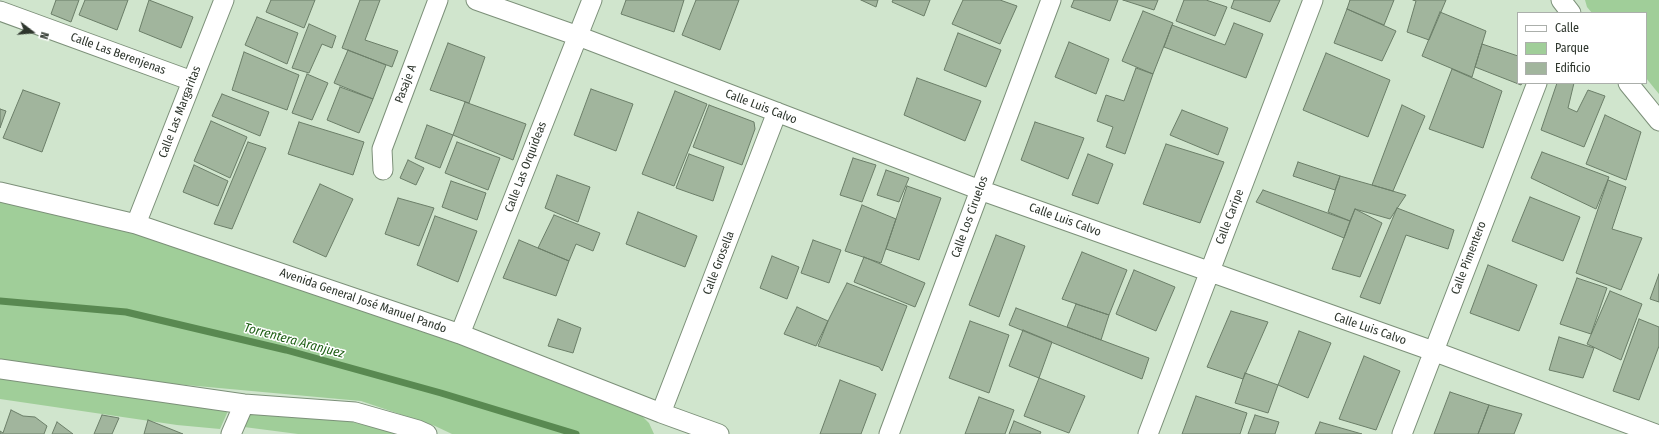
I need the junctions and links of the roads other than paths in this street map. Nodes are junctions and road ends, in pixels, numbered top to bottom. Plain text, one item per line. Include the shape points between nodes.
1 (224, 0) edge
2 (438, 0) edge
3 (476, 0) edge
4 (592, 0) edge
5 (1051, 0) edge
6 (1313, 0) edge
7 (0, 11) edge
8 (578, 36) junction
9 (192, 80) junction
10 (1537, 84) edge
11 (1629, 84) edge
12 (777, 112) junction
13 (1659, 121) edge
14 (383, 170) dead end
15 (980, 190) junction
16 (0, 192) edge
17 (136, 224) junction
18 (1209, 272) junction
19 (460, 334) junction
20 (1433, 351) junction
21 (0, 369) edge
22 (244, 404) junction
23 (661, 413) junction
24 (682, 428) edge
25 (231, 434) edge
26 (427, 434) edge
27 (719, 434) edge
28 (889, 434) edge
29 (1148, 434) edge
30 (1402, 434) edge
31 (1656, 434) edge

1 - 9 street, Calle Las Margaritas
2 - 14 street, Pasaje A via 382,149
3 - 8 street, Calle Luis Calvo
4 - 8 street, Calle Las Orquídeas
5 - 15 street, Calle Los Ciruelos
6 - 18 street, Calle Caripe
7 - 9 street, Calle Las Berenjenas
8 - 12 street, Calle Luis Calvo
8 - 19 street, Calle Las Orquídeas
9 - 17 street, Calle Las Margaritas
10 - 20 street, Calle Pimentero
11 - 13 street
12 - 15 street, Calle Luis Calvo
12 - 23 street, Calle Grosella
15 - 18 street, Calle Luis Calvo
15 - 28 street, Calle Los Ciruelos
16 - 17 street, Avenida General José Manuel Pando
17 - 19 street, Avenida General José Manuel Pando
18 - 20 street, Calle Luis Calvo
18 - 29 street, Calle Caripe
19 - 23 street, Avenida General José Manuel Pando
20 - 30 street, Calle Pimentero
20 - 31 street, Calle Luis Calvo
21 - 22 street
22 - 25 street
22 - 26 street via 355,412
23 - 24 street, Avenida General José Manuel Pando
24 - 27 street, Avenida General José Manuel Pando

